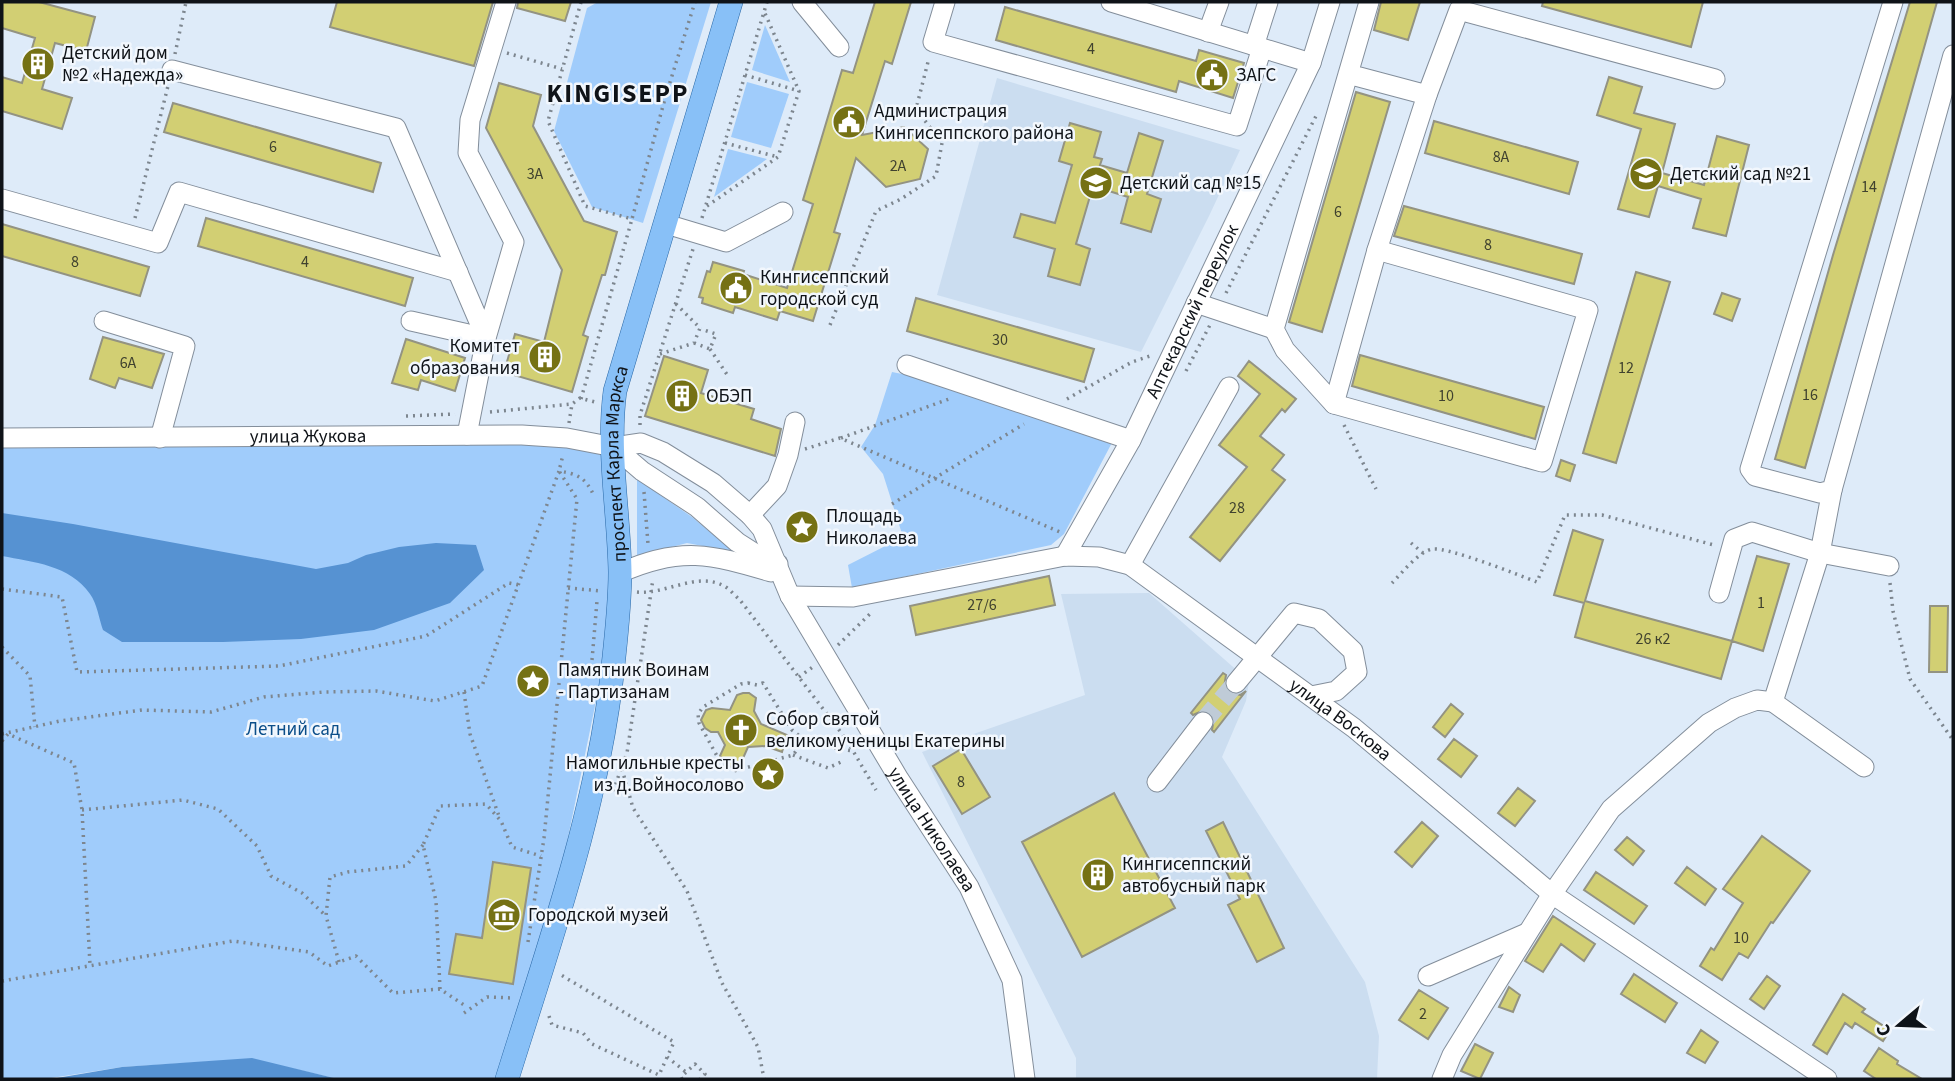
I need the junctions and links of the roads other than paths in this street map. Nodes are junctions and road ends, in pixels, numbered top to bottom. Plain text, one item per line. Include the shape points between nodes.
1 (506, 2) edge
2 (722, 2) edge
3 (731, 2) edge
4 (802, 2) edge
5 (945, 2) edge
6 (1111, 2) edge
7 (1219, 2) edge
8 (1268, 2) edge
9 (1330, 2) edge
10 (1369, 2) edge
11 (1893, 2) edge
12 (1208, 32) junction
13 (839, 47) dead end
14 (1258, 47) junction
15 (1953, 55) edge
16 (1311, 63) junction
17 (172, 70) road end
18 (1348, 74) junction
19 (1715, 79) dead end
20 (1427, 95) junction
21 (2, 199) edge
22 (783, 212) dead end
23 (666, 224) junction
24 (1377, 250) junction
25 (458, 272) junction
26 (1196, 303) junction
27 (104, 321) dead end
28 (411, 321) dead end
29 (1274, 329) junction
30 (486, 338) junction
31 (907, 365) dead end
32 (1229, 387) dead end
33 (1334, 404) junction
34 (613, 407) junction
35 (795, 422) dead end
36 (467, 435) junction
37 (2, 438) edge
38 (160, 438) junction
39 (1131, 440) junction
40 (614, 447) junction
41 (1832, 490) junction
42 (750, 515) junction
43 (1070, 547) junction
44 (1820, 553) junction
45 (1130, 565) junction
46 (1889, 566) road end
47 (780, 570) junction
48 (609, 576) junction
49 (1719, 593) dead end
50 (790, 596) junction
51 (1256, 656) junction
52 (1236, 682) tunnel mouth
53 (1311, 696) junction
54 (1773, 702) junction
55 (1203, 722) tunnel mouth
56 (1864, 767) dead end
57 (1157, 782) dead end
58 (1552, 894) junction
59 (1527, 933) junction
60 (1429, 976) dead end
61 (1021, 1054) junction
62 (508, 1079) edge
63 (1011, 1079) edge
64 (1025, 1079) edge
65 (1442, 1079) edge
66 (1827, 1079) edge

1 - 30 street via 470,120 468,153 514,242
2 - 34 main road via 610,386
3 - 23 main road, проспект Карла Маркса
4 - 13 street
5 - 14 street via 933,42 1237,126
6 - 12 street
7 - 12 street
8 - 14 street
9 - 16 street, Аптекарский переулок
10 - 18 street
11 - 41 street via 1750,469 1755,476 1820,493
12 - 14 street
14 - 16 street
15 - 41 street
16 - 26 street, Аптекарский переулок
17 - 25 street via 396,128
18 - 20 street
18 - 29 street
19 - 20 street via 1459,10
20 - 24 street
21 - 25 street via 158,243 179,192
22 - 23 street via 726,242
23 - 34 main road, проспект Карла Маркса
24 - 33 street
24 - 33 street via 1588,310 1542,462
25 - 30 street
26 - 29 street
26 - 39 street, Аптекарский переулок
27 - 38 street via 185,346
28 - 30 street
29 - 33 street via 1285,350
30 - 36 street
31 - 39 street
32 - 45 street
34 - 40 main road, проспект Карла Маркса
35 - 42 street via 777,486
36 - 38 street, улица Жукова
36 - 40 street, улица Жукова via 567,438
37 - 38 street, улица Жукова
39 - 43 street, Аптекарский переулок
40 - 42 street, улица Жукова via 641,443 663,452 713,483
40 - 47 street
40 - 48 main road, проспект Карла Маркса
41 - 44 street
42 - 47 street, улица Николаева via 762,529
43 - 45 street, улица Воскова
43 - 50 street, улица Воскова via 853,597
44 - 46 street
44 - 49 street via 1752,532 1734,539
44 - 54 street
45 - 51 street, улица Воскова
47 - 48 street via 705,555 663,557
47 - 50 street, улица Николаева
48 - 62 main road, проспект Карла Маркса via 614,657 605,732 548,973
50 - 61 street, улица Николаева via 969,887 1012,980
51 - 52 street
51 - 53 street, улица Воскова
51 - 53 street via 1294,613 1319,619 1353,651 1357,672 1336,691
53 - 58 street, улица Воскова
54 - 56 street
54 - 58 street via 1757,700 1709,723 1611,809
55 - 57 street
58 - 59 street
58 - 66 street, улица Воскова
59 - 60 street
59 - 65 street
61 - 63 street
61 - 64 street, улица Николаева

